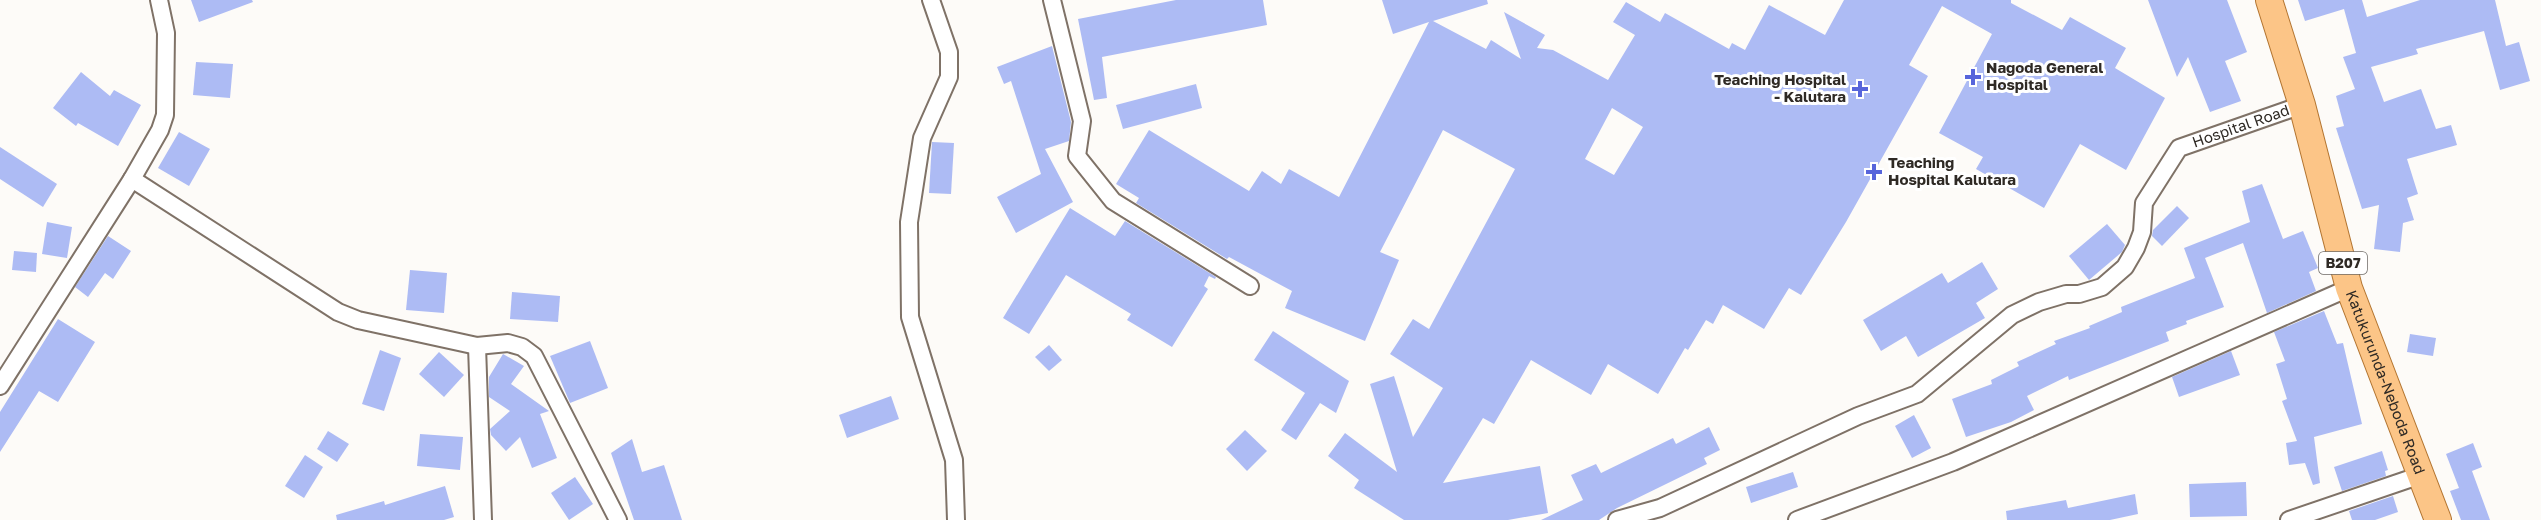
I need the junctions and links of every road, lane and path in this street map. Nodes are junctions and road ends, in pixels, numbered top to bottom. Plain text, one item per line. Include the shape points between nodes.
1 (159, 0) edge
2 (931, 0) edge
3 (1052, 0) edge
4 (2269, 0) edge
5 (2302, 105) junction
6 (132, 179) junction
7 (1250, 286) dead end
8 (2349, 288) junction
9 (477, 346) junction
10 (0, 386) edge
11 (2421, 475) junction
12 (483, 520) edge
13 (618, 520) edge
14 (956, 520) edge
15 (1617, 520) edge
16 (1797, 520) edge
17 (2289, 520) edge
18 (2438, 520) edge

1 - 6 street via 166,33 165,115
2 - 14 street via 949,52 949,77 922,138 909,222 910,317 954,460
3 - 7 street via 1082,121 1077,156 1113,201
4 - 5 main road, Katukurunda-Neboda Road / B207
5 - 8 main road, Katukurunda-Neboda Road / B207
5 - 15 street, Hospital Road via 2179,148 2144,203 2142,232 2136,248 2125,267 2102,287 2039,302 2012,315 1917,394 1858,416 1660,508
6 - 9 street via 338,312 358,320
6 - 10 street
8 - 11 main road, Katukurunda-Neboda Road / B207
8 - 16 street via 1953,462
9 - 12 street
9 - 13 street via 508,343 534,356
11 - 17 street
11 - 18 main road, Katukurunda-Neboda Road / B207

